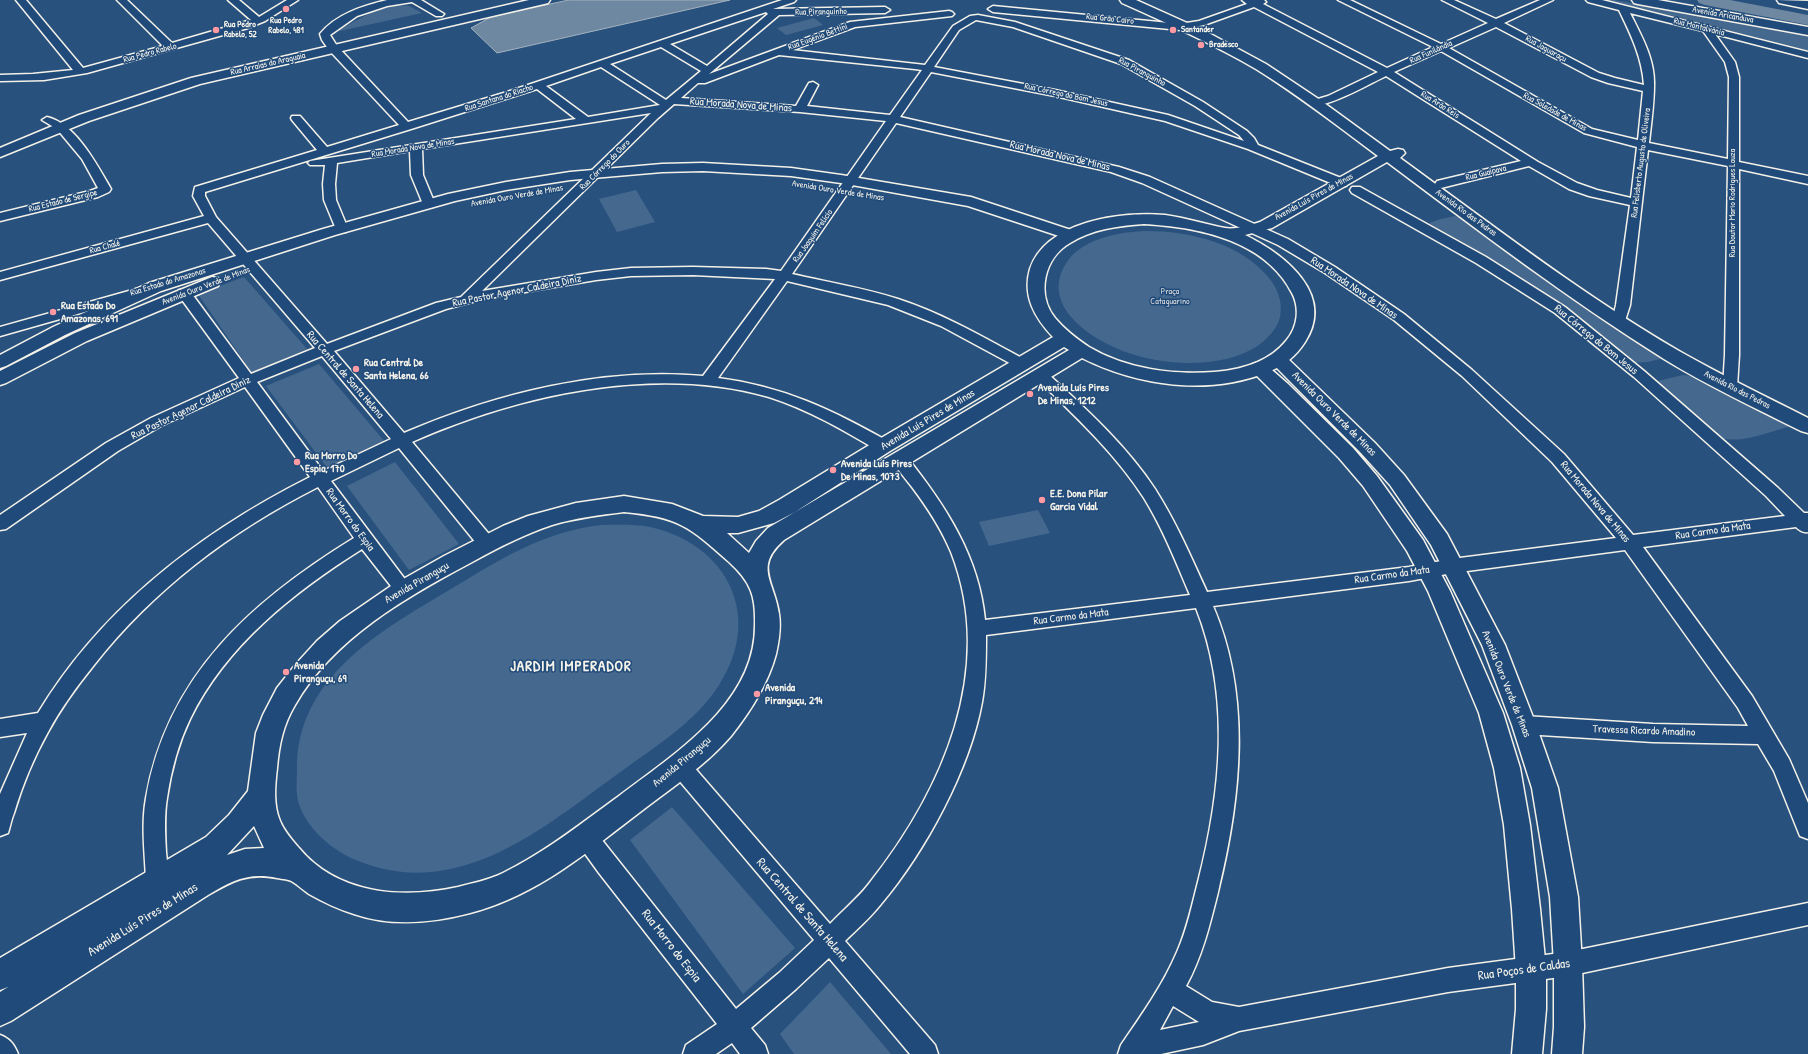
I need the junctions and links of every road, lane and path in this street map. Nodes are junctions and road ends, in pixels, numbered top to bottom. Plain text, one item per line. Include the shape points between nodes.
1 (21, 0) edge
2 (122, 0) edge
3 (233, 0) edge
4 (293, 0) edge
5 (410, 0) edge
6 (414, 0) edge
7 (499, 0) edge
8 (544, 0) edge
9 (791, 0) edge
10 (1126, 0) edge
11 (1135, 0) edge
12 (1267, 0) edge
13 (1343, 0) edge
14 (1446, 0) edge
15 (1548, 0) edge
16 (1591, 0) edge
17 (1638, 0) edge
18 (1783, 0) edge
19 (380, 2) edge
20 (1251, 2) edge
21 (1808, 5) edge
22 (1622, 8) junction
23 (968, 9) dead end
24 (758, 12) junction
25 (776, 12) junction
26 (978, 13) junction
27 (996, 13) junction
28 (440, 14) junction
29 (953, 17) junction
30 (258, 20) junction
31 (1497, 22) junction
32 (720, 25) junction
33 (1015, 25) junction
34 (1188, 26) junction
35 (1706, 29) junction
36 (1808, 31) edge
37 (749, 34) junction
38 (330, 44) junction
39 (662, 44) junction
40 (170, 47) junction
41 (1440, 47) junction
42 (779, 52) junction
43 (1808, 55) edge
44 (603, 64) junction
45 (929, 68) junction
46 (708, 70) junction
47 (80, 71) junction
48 (1386, 72) junction
49 (0, 78) edge
50 (693, 84) junction
51 (539, 85) junction
52 (813, 85) dead end
53 (1649, 89) junction
54 (1320, 102) junction
55 (668, 105) junction
56 (800, 109) junction
57 (296, 118) dead end
58 (894, 119) junction
59 (47, 120) junction
60 (584, 120) junction
61 (61, 127) junction
62 (407, 127) junction
63 (0, 140) edge
64 (1643, 145) junction
65 (416, 147) junction
66 (1252, 147) junction
67 (0, 153) edge
68 (327, 156) junction
69 (1400, 160) junction
70 (1531, 162) junction
71 (1734, 165) junction
72 (597, 173) junction
73 (1808, 180) edge
74 (1441, 184) junction
75 (584, 185) junction
76 (847, 186) junction
77 (1349, 186) junction
78 (204, 187) joint
79 (1636, 203) junction
80 (429, 204) junction
81 (0, 217) edge
82 (211, 218) junction
83 (342, 229) junction
84 (1255, 229) junction
85 (1227, 233) junction
86 (1065, 239) junction
87 (1268, 244) junction
88 (249, 263) junction
89 (0, 276) edge
90 (784, 276) junction
91 (155, 287) junction
92 (184, 293) junction
93 (465, 300) junction
94 (1620, 317) junction
95 (68, 319) junction
96 (0, 332) edge
97 (1065, 338) junction
98 (324, 350) junction
99 (1082, 350) junction
100 (0, 362) edge
101 (1268, 363) junction
102 (1022, 364) junction
103 (1041, 375) junction
104 (0, 379) edge
105 (248, 380) junction
106 (707, 382) junction
107 (1731, 382) junction
108 (1808, 416) edge
109 (1808, 426) edge
110 (402, 441) junction
111 (883, 446) junction
112 (900, 460) junction
113 (320, 479) junction
114 (1806, 522) edge
115 (0, 524) edge
116 (702, 524) junction
117 (364, 540) junction
118 (1629, 542) junction
119 (487, 544) junction
120 (1452, 566) junction
121 (1428, 570) junction
122 (755, 573) junction
123 (404, 590) junction
124 (1201, 600) junction
125 (976, 628) junction
126 (44, 721) junction
127 (1524, 725) junction
128 (0, 728) edge
129 (1764, 735) junction
130 (679, 765) junction
131 (260, 797) junction
132 (0, 826) edge
133 (1808, 829) edge
134 (586, 836) junction
135 (296, 868) junction
136 (157, 880) junction
137 (1808, 914) edge
138 (829, 941) junction
139 (1568, 964) junction
140 (1531, 970) junction
141 (0, 975) edge
142 (1170, 990) junction
143 (0, 1010) edge
144 (1239, 1019) junction
145 (734, 1025) junction
146 (0, 1046) edge
147 (1133, 1050) edge
148 (6, 1054) edge
149 (695, 1054) edge
150 (756, 1054) edge
151 (926, 1054) edge
152 (1527, 1054) edge
153 (1567, 1054) edge

1 - 47 street
2 - 40 street
3 - 30 street
4 - 30 street, Rua Pedro Rabelo
5 - 19 street
6 - 28 street
7 - 28 main road, Rua Arraias do Araguaia
8 - 38 main road, Rua Arraias do Araguaia
9 - 24 street, Rua Santana do Riacho
10 - 34 main road, Avenida Rio das Pedras
11 - 34 main road, Avenida Rio das Pedras
12 - 20 street
13 - 41 street, Rua Soledade de Minas
14 - 31 street, Rua Jaguaraçu
15 - 31 street, Rua Funilândia
16 - 22 street, Rua Montalvânia
17 - 36 main road, Avenida Aricanduva
18 - 21 main road
19 - 38 street via 333,26 325,34
20 - 34 street
20 - 48 street, Rua Arão Reis
22 - 35 street, Rua Montalvânia
22 - 53 street, Rua Felisberto Augusto de Oliveira via 1641,45
23 - 26 street
24 - 25 street, Rua Piranguinho
24 - 32 street, Rua Santana do Riacho
25 - 29 street, Rua Piranguinho
25 - 37 street, Rua Córrego do Ouro
26 - 27 street, Rua Grão Cairo
26 - 29 street, Rua Joaquim Felício
26 - 33 street, Rua Piranguinho
27 - 33 street, Rua Piranguinho
27 - 34 street, Rua Grão Cairo via 1028,12
28 - 38 main road, Rua Arraias do Araguaia
29 - 42 street, Rua Eugênio Bettini via 853,24
29 - 45 street, Rua Joaquim Felício
30 - 40 street, Rua Pedro Rabelo
31 - 41 street, Rua Funilândia
31 - 53 street, Rua Jaguaraçu via 1600,78
32 - 37 street via 740,28
32 - 39 street, Rua Santana do Riacho
33 - 66 street, Rua Piranguinho via 1128,64 1243,133 1250,140
34 - 54 main road, Avenida Rio das Pedras via 1249,53
35 - 43 street, Rua Montalvânia
35 - 71 street, Rua Doutor Mario Rodrigues Louza via 1733,70
37 - 46 street, Rua Córrego do Ouro
38 - 59 main road, Rua Arraias do Araguaia via 188,73
38 - 61 main road, Rua Arraias do Araguaia via 152,94
38 - 62 street
39 - 44 street, Rua Santana do Riacho
39 - 46 street
40 - 47 street, Rua Pedro Rabelo
41 - 48 street, Rua Funilândia
41 - 64 street, Rua Soledade de Minas via 1581,128 1595,134
42 - 45 street, Rua Córrego do Bom Jesus
42 - 50 street, Rua Eugênio Bettini
44 - 51 street, Rua Santana do Riacho
44 - 55 street
45 - 58 street, Rua Joaquim Felício
45 - 66 street, Rua Córrego do Bom Jesus via 1168,118
46 - 50 street, Rua Córrego do Ouro
47 - 49 street, Rua Pedro Rabelo via 33,78
48 - 54 street, Rua Funilândia
48 - 70 street, Rua Arão Reis
50 - 55 street, Rua Córrego do Ouro
51 - 60 street
51 - 62 street, Rua Santana do Riacho
52 - 56 street
53 - 64 street, Rua Felisberto Augusto de Oliveira
54 - 69 main road, Avenida Rio das Pedras
55 - 56 street, Rua Morada Nova de Minas
55 - 60 street, Rua Morada Nova de Minas
55 - 72 street, Rua Córrego do Ouro
56 - 58 street, Rua Morada Nova de Minas
57 - 68 street
58 - 76 street, Rua Joaquim Felício
58 - 84 street, Rua Morada Nova de Minas via 1115,169 1146,180
59 - 61 street, Rua Estado de Sergipe
59 - 63 main road, Rua Arraias do Araguaia
60 - 65 street, Rua Morada Nova de Minas
61 - 67 main road, Rua Arraias do Araguaia
61 - 81 street, Rua Estado de Sergipe via 87,158 105,190
62 - 68 street, Rua Santana do Riacho
64 - 71 street, Rua Soledade de Minas
64 - 79 street, Rua Felisberto Augusto de Oliveira
65 - 68 street, Rua Morada Nova de Minas
65 - 80 street via 417,175
66 - 77 street, Rua Córrego do Bom Jesus
68 - 78 street, Rua Morada Nova de Minas via 258,171
68 - 83 street via 332,168 330,200
69 - 74 main road, Avenida Rio das Pedras
69 - 77 main road, Avenida Luís Pires de Minas
69 - 94 main road, Avenida Rio das Pedras via 1580,296
70 - 74 street, Rua Guaipava
70 - 79 street, Rua Arão Reis via 1580,188
71 - 73 street, Rua Soledade de Minas
71 - 107 street, Rua Doutor Mario Rodrigues Louza
72 - 75 street, Rua Córrego do Ouro
72 - 76 street, Avenida Ouro Verde de Minas via 703,167 791,172
72 - 80 street, Avenida Ouro Verde de Minas via 506,186
74 - 94 main road, Avenida Rio das Pedras
75 - 76 street, Avenida Ouro Verde de Minas via 656,179 726,178
75 - 88 street, Avenida Ouro Verde de Minas via 466,206
75 - 93 street, Rua Córrego do Ouro
76 - 86 street, Avenida Ouro Verde de Minas
76 - 90 street, Rua Joaquim Felício
77 - 84 main road, Avenida Luís Pires de Minas
77 - 87 main road, Avenida Luís Pires de Minas
77 - 114 street, Rua Córrego do Bom Jesus via 1481,260 1560,310 1639,374
78 - 82 street, Rua Central de Santa Helena via 199,190 199,196
79 - 94 street, Rua Felisberto Augusto de Oliveira
80 - 83 street, Avenida Ouro Verde de Minas
82 - 88 street, Rua Central de Santa Helena
82 - 89 street, Rua Chalé
83 - 88 street, Avenida Ouro Verde de Minas
84 - 85 main road, Avenida Luís Pires de Minas
84 - 87 street, Rua Morada Nova de Minas
85 - 86 main road via 1195,224 1144,219 1105,223
85 - 87 main road
86 - 97 main road via 1045,256 1037,270 1035,287 1038,304 1045,316
87 - 101 main road via 1278,263 1300,290 1306,319 1301,334 1292,347
87 - 118 street, Rua Morada Nova de Minas via 1336,274 1399,317 1441,351 1558,458
88 - 91 street, Rua Estado do Amazonas
88 - 92 street, Avenida Ouro Verde de Minas
88 - 98 street, Rua Central de Santa Helena
90 - 93 street, Rua Pastor Agenor Caldeira Diniz via 766,273 693,271 631,272 540,285
90 - 102 street, Rua Pastor Agenor Caldeira Diniz via 859,293 919,311
90 - 106 street, Rua Joaquim Felício
91 - 92 street
91 - 95 street, Avenida Ouro Verde de Minas
92 - 104 street, Avenida Ouro Verde de Minas via 81,337
92 - 105 street, Rua Morro do Espia
93 - 98 street, Rua Pastor Agenor Caldeira Diniz via 441,306
94 - 107 main road, Avenida Rio das Pedras via 1672,355
95 - 96 street
95 - 100 street, Avenida Ouro Verde de Minas
97 - 99 main road
97 - 102 main road, Avenida Luís Pires de Minas
98 - 105 street, Rua Pastor Agenor Caldeira Diniz
98 - 110 street, Rua Central de Santa Helena
99 - 101 main road via 1130,370 1184,379 1224,377
99 - 103 main road, Avenida Luís Pires de Minas
101 - 120 street, Avenida Ouro Verde de Minas via 1368,448 1397,480 1438,540
101 - 121 street, Avenida Ouro Verde de Minas via 1281,388 1346,453 1370,481 1415,546
102 - 111 main road, Avenida Luís Pires de Minas
103 - 112 main road, Avenida Luís Pires de Minas
103 - 124 street via 1118,452 1143,485 1165,520
105 - 113 street, Rua Morro do Espia
105 - 115 street, Rua Pastor Agenor Caldeira Diniz via 156,422 112,447
106 - 110 street via 643,379 556,389 472,412
106 - 111 street via 786,397 824,413
107 - 108 main road, Avenida Rio das Pedras
107 - 109 main road, Avenida Rio das Pedras
110 - 113 street
110 - 119 street, Rua Central de Santa Helena
111 - 116 main road, Avenida Luís Pires de Minas via 766,517 738,525
112 - 122 main road, Avenida Luís Pires de Minas via 776,534 761,550
112 - 125 street via 945,524 964,564 974,602
113 - 117 street, Rua Morro do Espia
113 - 126 street via 228,530 176,570 135,606 112,631 67,687
114 - 118 street, Rua Carmo da Mata
116 - 119 main road, Avenida Piranguçu via 674,512 649,506 624,504 591,507 548,518
116 - 122 main road, Avenida Piranguçu
117 - 123 street, Rua Morro do Espia
117 - 136 street via 290,588 250,623 220,656 187,705 165,754 156,799 154,826
118 - 120 street, Rua Carmo da Mata
118 - 129 street, Rua Morada Nova de Minas via 1745,702
119 - 123 main road, Avenida Piranguçu
120 - 121 street, Rua Carmo da Mata
120 - 127 street, Avenida Ouro Verde de Minas via 1493,645
121 - 124 street, Rua Carmo da Mata
121 - 140 street, Avenida Ouro Verde de Minas via 1490,713 1507,768 1517,825
122 - 130 main road, Avenida Piranguçu via 768,611 766,644 755,679 740,705 706,744
123 - 131 main road, Avenida Piranguçu via 374,608 327,646 293,686 271,725
124 - 125 street, Rua Carmo da Mata
124 - 142 street via 1210,620 1224,670 1229,724 1226,790 1223,820 1197,930 1183,966
125 - 138 street via 972,703 954,762 919,832 875,894
126 - 128 street
126 - 132 street via 3,813
127 - 129 street, Travessa Ricardo Amadino via 1653,733
127 - 139 street, Avenida Ouro Verde de Minas via 1545,788 1564,897
129 - 133 street, Rua Morada Nova de Minas via 1782,766
130 - 134 main road, Avenida Piranguçu
130 - 138 street, Rua Central de Santa Helena
131 - 135 main road, Avenida Piranguçu via 267,824 278,845
131 - 136 main road, Avenida Luís Pires de Minas via 239,824 216,847
134 - 135 main road, Avenida Piranguçu via 561,855 509,885 451,903 404,908 374,904 348,897 321,885
134 - 145 street, Rua Morro do Espia
135 - 143 main road, Avenida Luís Pires de Minas via 262,862 247,862 231,867 198,885
136 - 141 main road, Avenida Luís Pires de Minas
137 - 139 street, Rua Poços de Caldas
138 - 145 street
138 - 151 street, Rua Central de Santa Helena
139 - 140 street, Rua Poços de Caldas
139 - 153 street, Avenida Ouro Verde de Minas
140 - 144 street, Rua Poços de Caldas via 1448,980
140 - 152 street, Avenida Ouro Verde de Minas
142 - 144 street, Rua Poços de Caldas via 1210,1014
142 - 147 street
144 - 147 street, Rua Poços de Caldas via 1203,1033
145 - 149 street
145 - 150 street, Rua Morro do Espia
146 - 148 street

